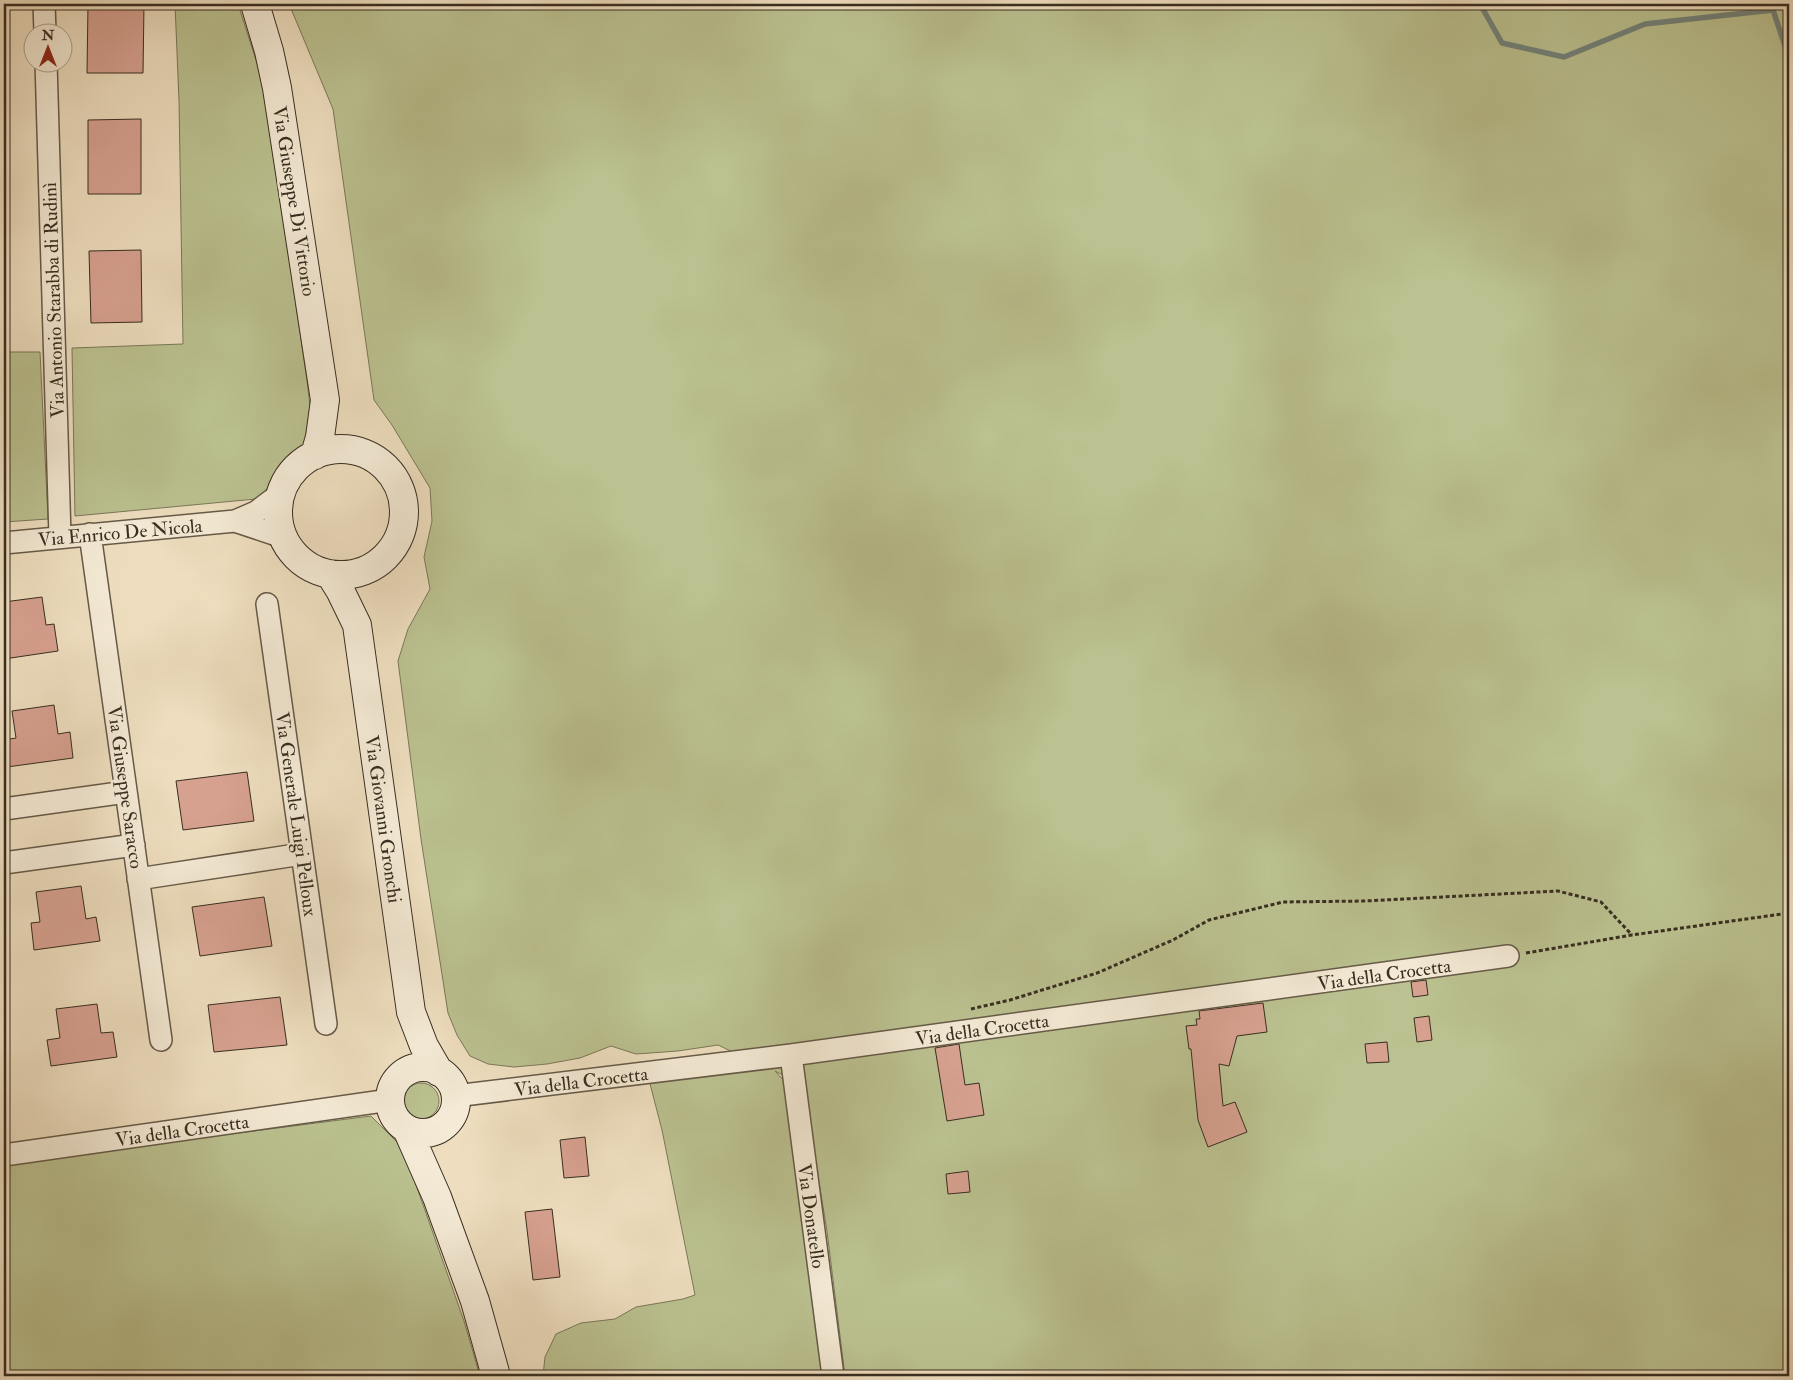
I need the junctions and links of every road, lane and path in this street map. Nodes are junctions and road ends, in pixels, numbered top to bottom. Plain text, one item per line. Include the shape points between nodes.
1 (44, 4) edge
2 (255, 4) edge
3 (45, 22) edge
4 (46, 72) edge
5 (325, 400) junction
6 (355, 450) junction
7 (315, 454) junction
8 (281, 493) junction
9 (236, 521) junction
10 (90, 534) junction
11 (60, 537) junction
12 (283, 537) junction
13 (4, 543) edge
14 (371, 568) junction
15 (330, 574) junction
16 (267, 604) dead end
17 (357, 625) junction
18 (126, 792) junction
19 (4, 809) edge
20 (134, 845) junction
21 (302, 854) junction
22 (4, 863) edge
23 (138, 879) junction
24 (1789, 914) edge
25 (1632, 935) junction
26 (1508, 956) joint
27 (965, 1010) dead end
28 (411, 1012) junction
29 (326, 1024) dead end
30 (160, 1040) dead end
31 (790, 1055) junction
32 (439, 1072) junction
33 (394, 1089) junction
34 (456, 1096) junction
35 (440, 1128) junction
36 (407, 1129) junction
37 (4, 1155) edge
38 (437, 1197) junction
39 (496, 1376) edge
40 (833, 1376) edge

1 - 3 street
2 - 5 street, Via Giuseppe Di Vittorio via 277,88
4 - 11 street, Via Antonio Starabba di Rudinì
5 - 6 street, Via Giuseppe Di Vittorio via 343,437
5 - 7 street, Via Giuseppe Di Vittorio
6 - 7 street via 328,450
6 - 14 street via 388,469 404,504 403,523 397,540 386,556
7 - 8 street via 288,477
8 - 9 street, Via Enrico De Nicola via 256,512
8 - 12 street via 278,508
9 - 10 street, Via Enrico De Nicola
9 - 12 street, Via Enrico De Nicola
10 - 11 street, Via Enrico De Nicola
10 - 18 street, Via Giuseppe Saracco
11 - 13 street, Via Enrico De Nicola
12 - 15 street via 302,562
14 - 15 street via 351,574
14 - 17 street, Via Giovanni Gronchi
15 - 17 street, Via Giovanni Gronchi
16 - 21 street, Via Generale Luigi Pelloux
17 - 28 street, Via Giovanni Gronchi
18 - 19 street
18 - 20 street, Via Giuseppe Saracco
20 - 22 street
20 - 23 street, Via Giuseppe Saracco
21 - 23 street
21 - 29 street, Via Generale Luigi Pelloux
23 - 30 street, Via Giuseppe Saracco
24 - 25 path
25 - 26 path
25 - 27 path via 1601,902 1558,891 1283,902 1209,920 1173,940 1097,973 1010,1000
26 - 31 street, Via della Crocetta
28 - 32 street, Via Giovanni Gronchi via 424,1046
28 - 33 street, Via Giovanni Gronchi via 405,1052
31 - 34 street, Via della Crocetta
31 - 40 street, Via Donatello
32 - 33 street via 431,1068 414,1068 406,1072
32 - 34 street via 453,1086
33 - 36 street via 395,1117
33 - 37 street, Via della Crocetta
34 - 35 street via 453,1114
35 - 36 street via 424,1133
35 - 38 street via 436,1157
36 - 38 street
38 - 39 street via 475,1301

